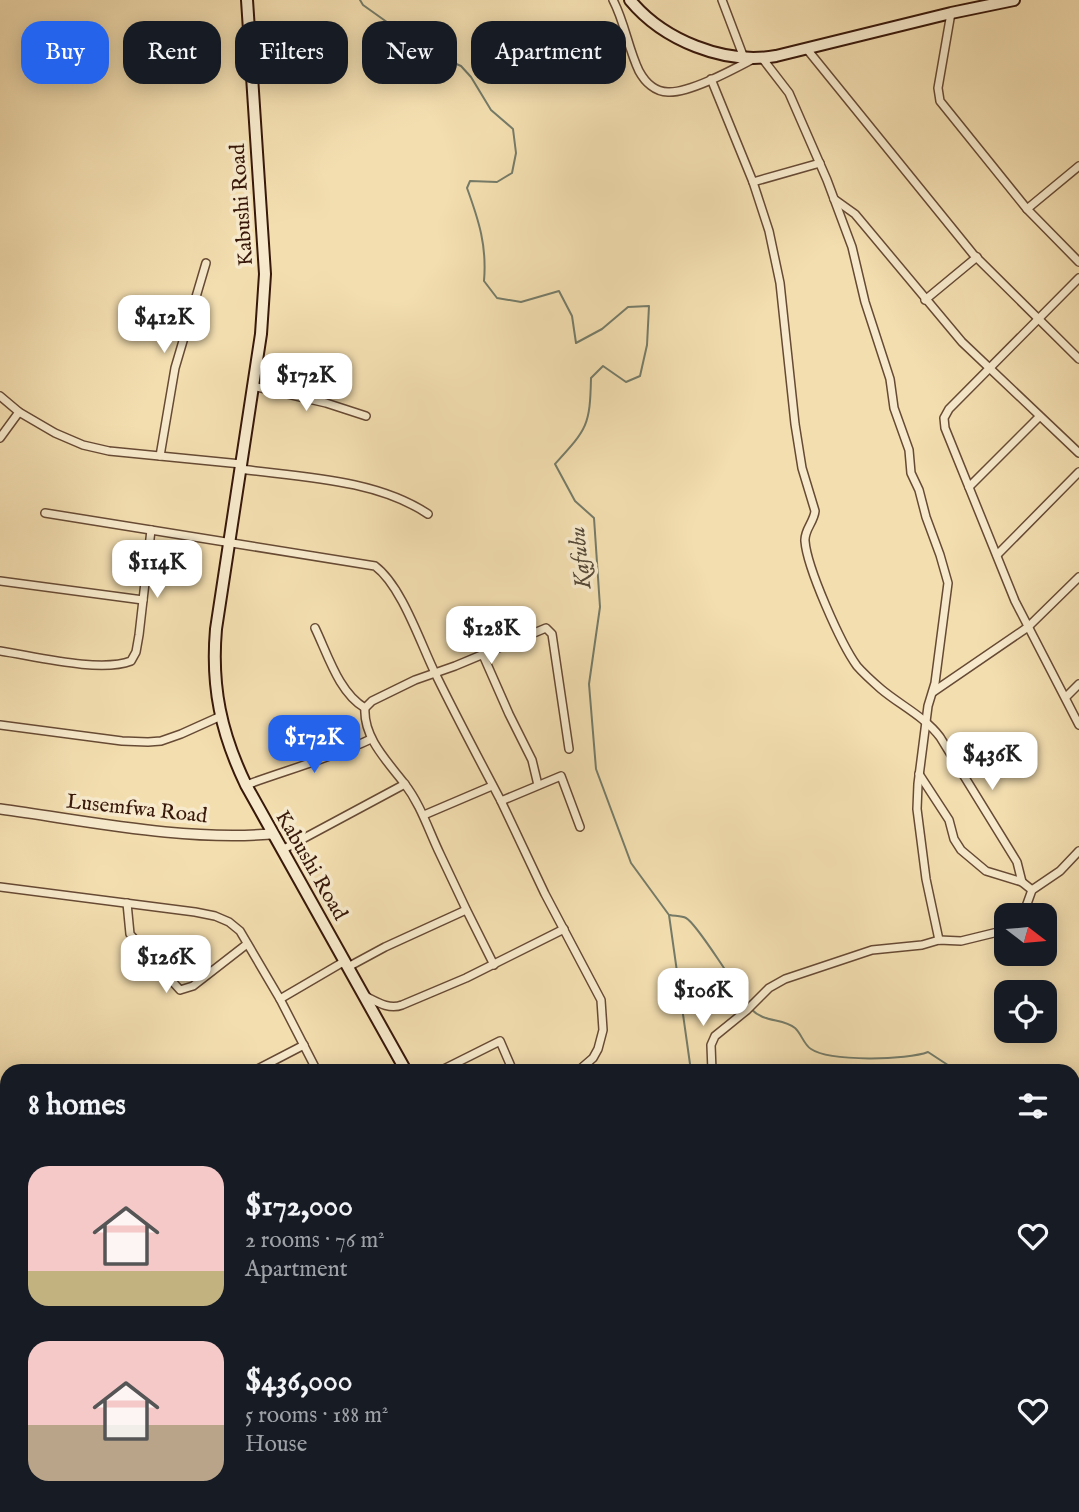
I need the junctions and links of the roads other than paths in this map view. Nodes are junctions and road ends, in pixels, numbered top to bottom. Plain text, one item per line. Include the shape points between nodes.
1 (247, 0) edge
2 (613, 0) edge
3 (630, 0) edge
4 (722, 0) edge
5 (1014, 0) edge
6 (951, 13) junction
7 (806, 48) junction
8 (753, 58) junction
9 (711, 79) junction
10 (820, 163) junction
11 (1079, 166) edge
12 (753, 182) junction
13 (834, 199) junction
14 (1027, 209) junction
15 (976, 257) junction
16 (1079, 262) edge
17 (206, 263) dead end
18 (1079, 278) edge
19 (925, 300) junction
20 (1038, 321) junction
21 (1079, 359) edge
22 (990, 369) junction
23 (252, 386) junction
24 (0, 396) edge
25 (19, 412) junction
26 (366, 416) dead end
27 (1040, 417) junction
28 (0, 438) edge
29 (1079, 453) edge
30 (160, 456) junction
31 (241, 466) junction
32 (1079, 472) edge
33 (969, 487) junction
34 (45, 513) dead end
35 (428, 514) dead end
36 (151, 530) junction
37 (230, 542) junction
38 (997, 555) junction
39 (1079, 577) edge
40 (0, 581) edge
41 (143, 600) junction
42 (1028, 627) junction
43 (315, 628) dead end
44 (0, 651) edge
45 (483, 655) junction
46 (435, 673) junction
47 (1079, 684) edge
48 (933, 692) junction
49 (1066, 697) junction
50 (365, 708) junction
51 (221, 716) junction
52 (926, 722) junction
53 (0, 725) edge
54 (1079, 725) edge
55 (371, 739) junction
56 (569, 749) dead end
57 (919, 773) junction
58 (405, 784) junction
59 (246, 785) junction
60 (538, 785) junction
61 (492, 786) junction
62 (500, 802) junction
63 (0, 809) edge
64 (424, 815) junction
65 (580, 827) dead end
66 (271, 834) junction
67 (282, 850) junction
68 (1079, 851) edge
69 (1022, 882) junction
70 (0, 887) edge
71 (1032, 890) junction
72 (127, 903) junction
73 (1027, 903) edge
74 (466, 910) junction
75 (564, 929) junction
76 (994, 933) edge
77 (939, 940) junction
78 (247, 944) junction
79 (346, 964) junction
80 (494, 965) junction
81 (365, 996) junction
82 (280, 999) junction
83 (304, 1045) junction
84 (267, 1064) edge
85 (314, 1064) edge
86 (402, 1064) edge
87 (454, 1064) edge
88 (510, 1064) edge
89 (586, 1064) edge
90 (711, 1064) edge

1 - 23 main road, Kabushi Road via 265,274
2 - 9 street via 639,71 652,87 670,93
3 - 8 main road via 680,39 712,51
4 - 8 street
5 - 6 main road
6 - 7 main road
6 - 14 street via 938,88 940,101
7 - 8 main road
7 - 15 street
8 - 9 street
8 - 10 street via 789,93
9 - 12 street
10 - 12 street
10 - 13 street
11 - 14 street
12 - 52 street via 780,283 796,435 815,511 805,535 807,553 833,620 858,666
13 - 19 street via 855,214
13 - 48 street via 890,379 911,473 948,583
14 - 16 street
15 - 19 street
15 - 20 street
17 - 30 street via 175,368
18 - 20 street
19 - 22 street
20 - 21 street
20 - 22 street
22 - 27 street
22 - 33 street via 944,418
23 - 26 street
23 - 31 main road, Kabushi Road
24 - 25 street
25 - 28 street
25 - 30 street via 83,445
27 - 29 street
27 - 33 street
30 - 31 street
31 - 35 street via 341,482 413,504
31 - 37 main road, Kabushi Road
32 - 38 street
33 - 38 street
34 - 36 street
36 - 37 street
36 - 41 street
37 - 46 street via 375,566 406,610
37 - 51 main road, Kabushi Road via 213,663
38 - 42 street
39 - 42 street
40 - 41 street
41 - 44 street via 136,652 131,661 120,665
42 - 48 street
42 - 49 street
43 - 50 street via 346,692
45 - 46 street
45 - 56 street via 549,629
45 - 60 street via 532,760
46 - 50 street
46 - 61 street
47 - 49 street
48 - 52 street
49 - 54 street
50 - 55 street
51 - 53 street via 181,734 148,742
51 - 59 main road, Kabushi Road
52 - 57 street
52 - 69 street via 986,808 1017,862
55 - 58 street
55 - 59 street
57 - 69 street via 949,820 961,850 986,871
57 - 77 street via 919,825
58 - 64 street
58 - 67 street
59 - 66 main road, Kabushi Road
60 - 62 street
60 - 65 street via 561,776
61 - 62 street
61 - 64 street
62 - 75 street
63 - 66 street, Lusemfwa Road via 183,833
64 - 74 street
66 - 67 main road, Kabushi Road
67 - 79 main road, Kabushi Road
68 - 71 street
69 - 71 street
70 - 72 street
71 - 73 street
72 - 78 street via 215,915 240,931
72 - 78 street via 130,934 180,990 193,986
74 - 79 street
74 - 80 street
75 - 80 street
75 - 89 street via 601,1000 603,1030 598,1049
76 - 77 street
77 - 90 street via 872,950 769,988 715,1036 710,1045
78 - 82 street
79 - 81 main road, Kabushi Road
79 - 82 street
80 - 81 street via 395,1008
81 - 86 main road, Kabushi Road
82 - 83 street
83 - 84 street
83 - 85 street
87 - 88 street via 500,1041

